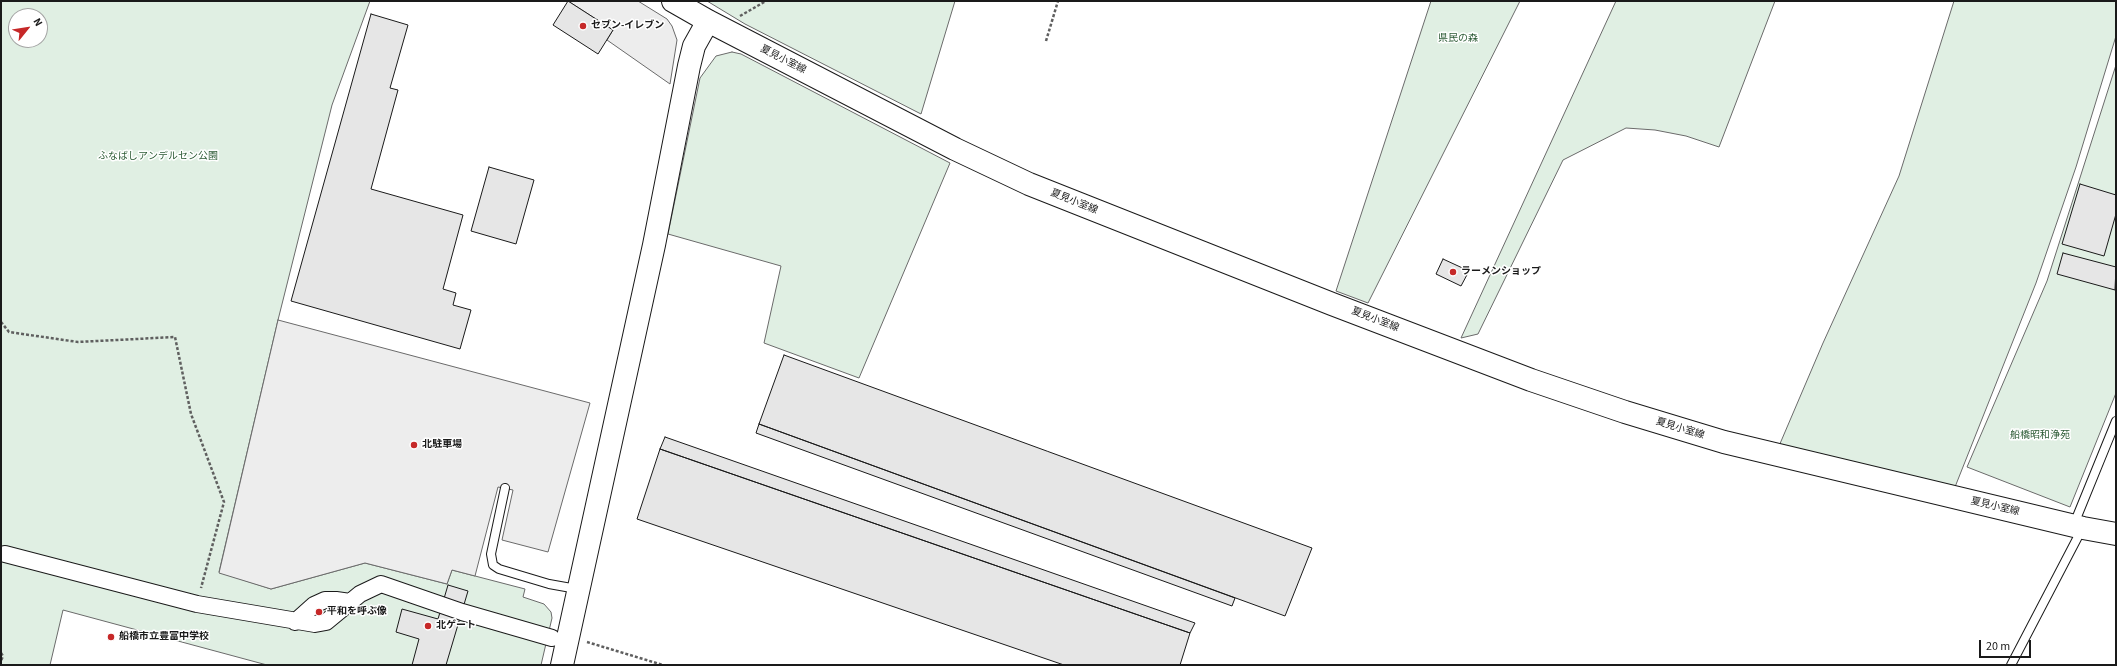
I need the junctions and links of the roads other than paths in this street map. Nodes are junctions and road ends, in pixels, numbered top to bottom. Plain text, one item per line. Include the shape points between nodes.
1 (691, 8) edge
2 (2116, 421) edge
3 (505, 488) dead end
4 (2078, 527) junction
5 (2116, 534) edge
6 (5, 554) dead end
7 (578, 589) junction
8 (560, 637) junction
9 (562, 665) edge
10 (2011, 665) edge

1 - 4 main road, 夏見小室線 via 955,149 1029,184 1531,380 1724,442
1 - 7 main road via 694,46 656,237
2 - 4 lane
3 - 7 lane via 491,554 493,565 549,584
4 - 5 main road, 夏見小室線
4 - 10 lane
6 - 8 street via 197,604 315,624 326,622 360,594 381,584 462,612
7 - 8 main road
8 - 9 main road

